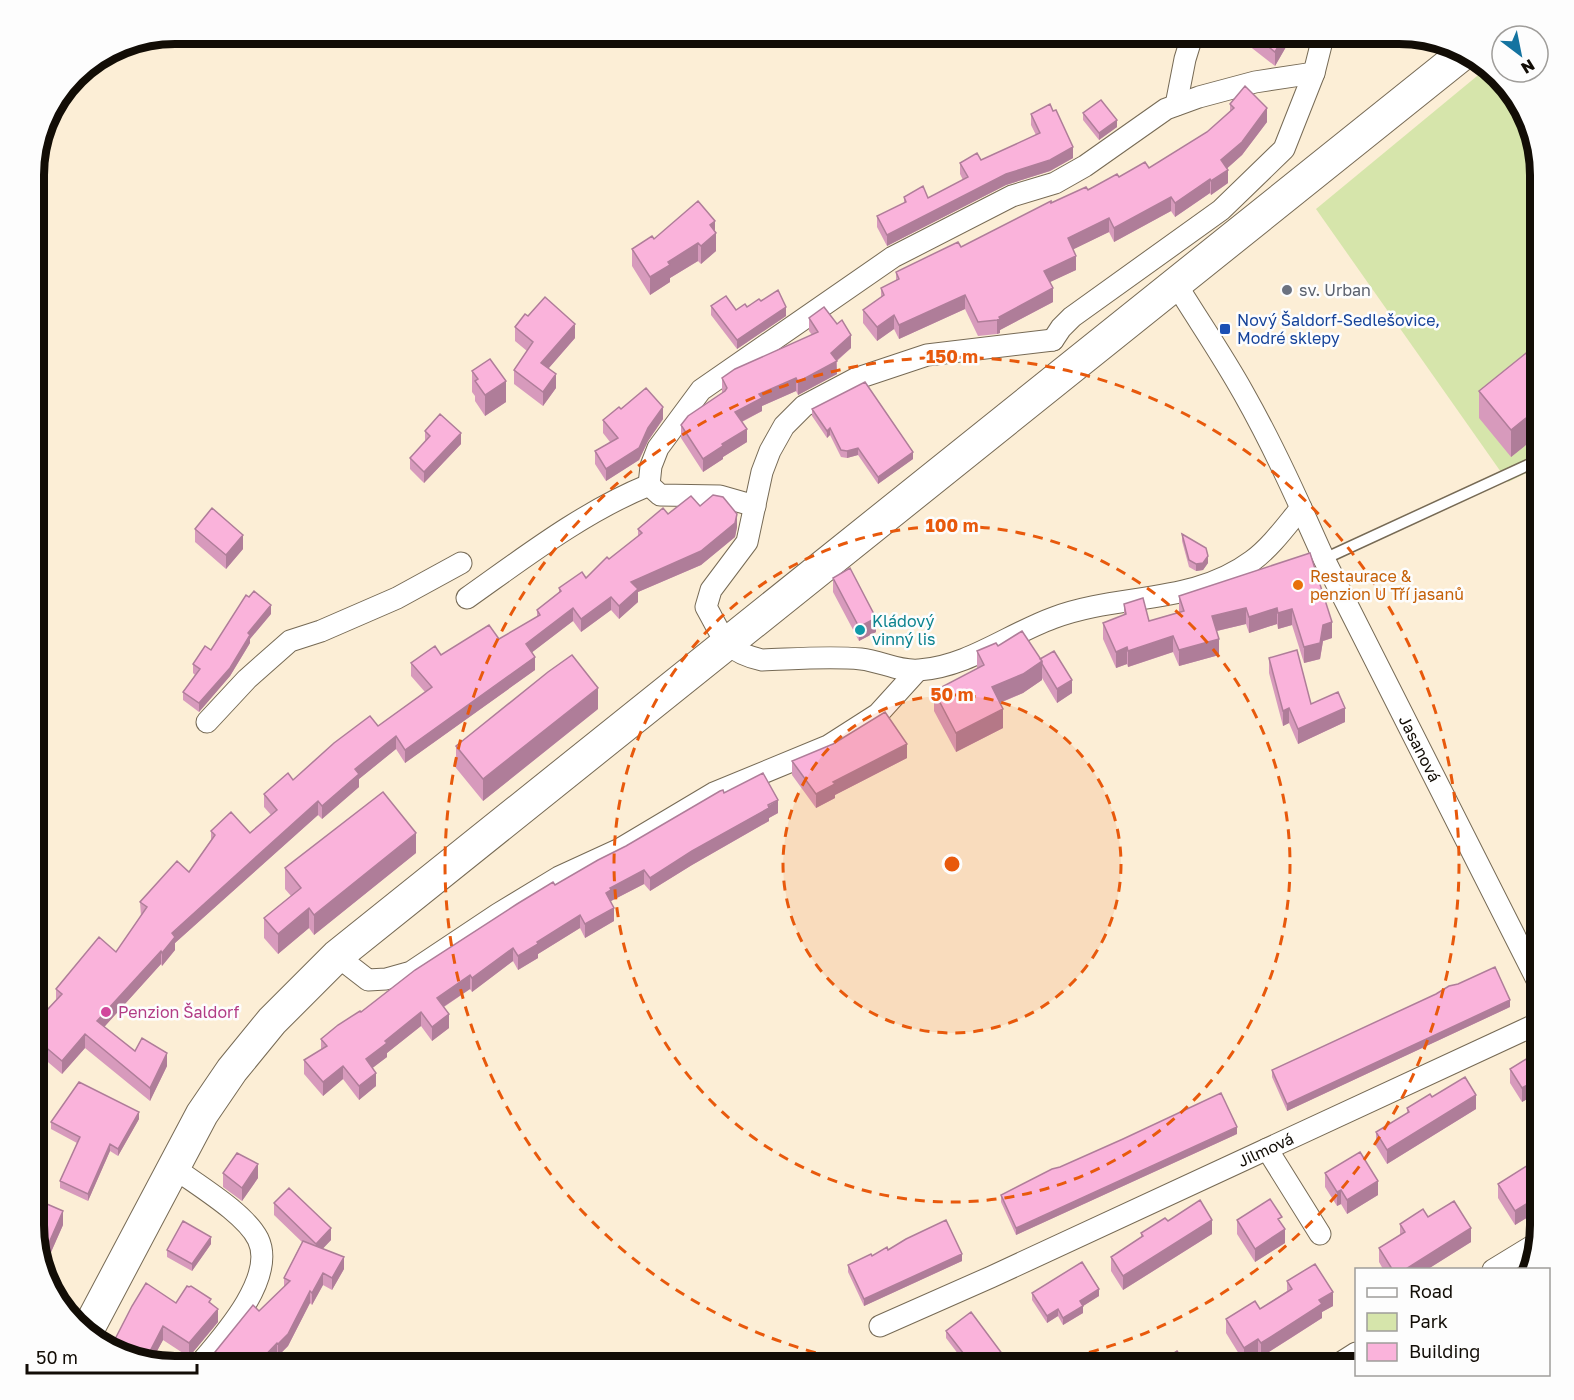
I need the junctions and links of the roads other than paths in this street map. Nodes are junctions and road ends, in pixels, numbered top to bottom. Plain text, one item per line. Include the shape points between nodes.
1 (1190, 44) edge
2 (1321, 44) edge
3 (1458, 58) edge
4 (1314, 73) junction
5 (1176, 105) junction
6 (1176, 284) junction
7 (1053, 340) junction
8 (1068, 370) junction
9 (1530, 464) edge
10 (649, 485) junction
11 (755, 506) junction
12 (1302, 508) junction
13 (1324, 559) junction
14 (461, 563) dead end
15 (467, 598) dead end
16 (726, 644) junction
17 (917, 671) junction
18 (207, 722) dead end
19 (337, 956) junction
20 (1530, 966) edge
21 (1530, 1027) edge
22 (1267, 1149) junction
23 (173, 1167) junction
24 (1320, 1234) dead end
25 (1528, 1248) edge
26 (1495, 1268) edge
27 (90, 1325) edge
28 (880, 1326) dead end
29 (205, 1356) edge

1 - 5 street
2 - 4 street
3 - 6 main road
4 - 5 street via 1255,82
4 - 7 street via 1284,149 1221,210 1072,317
5 - 10 street via 1055,183 1012,196 893,257 701,390 658,448
6 - 8 main road
6 - 12 street, Jasanová via 1245,395
7 - 8 street
7 - 11 street via 927,355 855,379 804,406 784,426 770,452
8 - 16 main road
9 - 13 lane
10 - 11 street via 660,495 720,496
10 - 15 street via 617,498
11 - 16 street via 747,542 711,590 706,607
12 - 13 street, Jasanová
12 - 17 street via 1254,560 1214,582 1182,593 1071,612 946,665
13 - 20 street, Jasanová
14 - 18 street via 398,598 321,632 290,640
16 - 17 street via 762,660 858,659
16 - 19 main road
17 - 19 street via 878,714 828,746 714,793 621,849 559,877 411,972 368,980
19 - 23 main road via 272,1021 232,1070
21 - 22 street, Jilmová
22 - 24 street
22 - 28 street, Jilmová
23 - 27 main road
23 - 29 street via 248,1225 258,1239 262,1256 260,1271 244,1305
25 - 26 street

